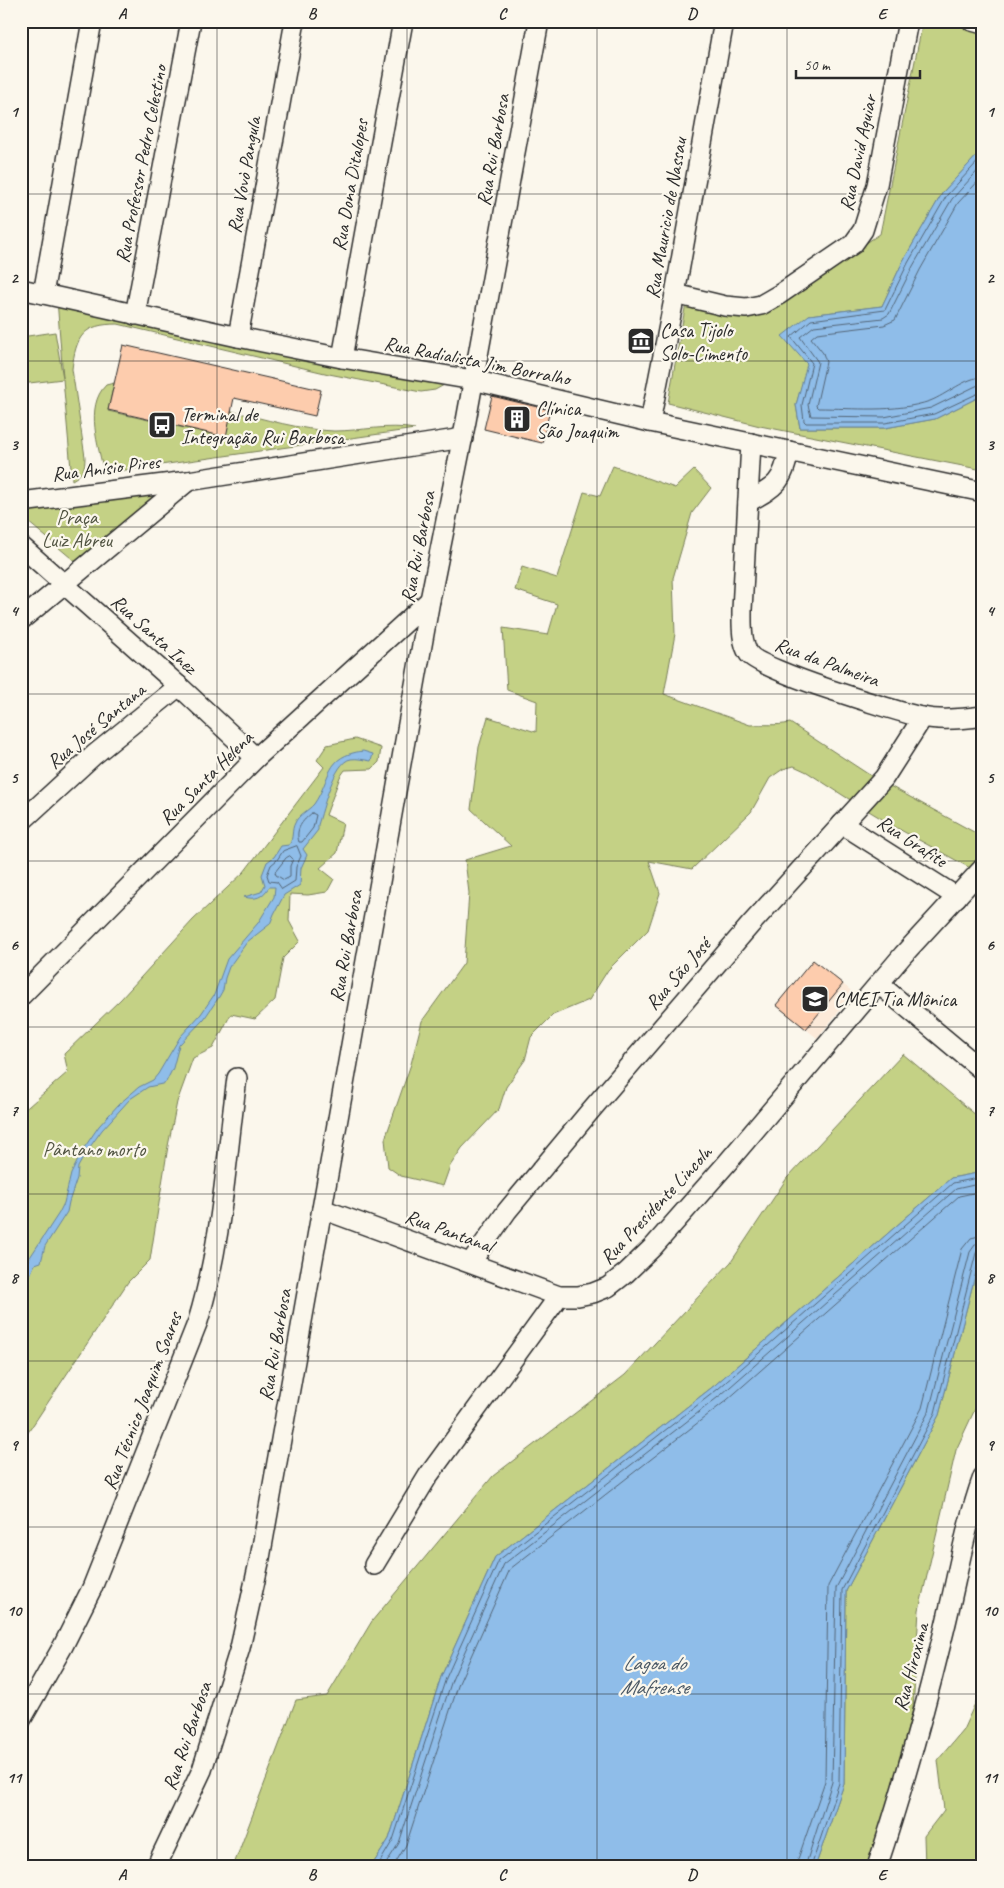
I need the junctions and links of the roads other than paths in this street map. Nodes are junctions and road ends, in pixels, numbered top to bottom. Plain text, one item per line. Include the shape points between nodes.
1 (92, 21) edge
2 (191, 21) edge
3 (295, 21) edge
4 (403, 21) edge
5 (539, 21) edge
6 (724, 21) edge
7 (908, 21) edge
8 (972, 21) edge
9 (983, 24) edge
10 (21, 289) edge
11 (43, 294) junction
12 (676, 294) junction
13 (135, 315) junction
14 (238, 337) junction
15 (342, 358) junction
16 (473, 380) junction
17 (650, 422) junction
18 (463, 438) junction
19 (751, 443) junction
20 (789, 451) junction
21 (188, 481) junction
22 (983, 492) edge
23 (21, 502) edge
24 (748, 502) junction
25 (21, 546) edge
26 (65, 584) junction
27 (430, 600) junction
28 (21, 620) edge
29 (179, 686) junction
30 (983, 716) edge
31 (923, 717) junction
32 (256, 758) junction
33 (21, 822) edge
34 (842, 824) junction
35 (978, 873) edge
36 (957, 897) junction
37 (880, 984) junction
38 (21, 996) edge
39 (983, 1070) edge
40 (237, 1078) dead end
41 (322, 1209) junction
42 (471, 1262) junction
43 (559, 1296) junction
44 (983, 1477) edge
45 (374, 1565) dead end
46 (21, 1720) edge
47 (156, 1867) edge
48 (877, 1867) edge

1 - 11 street
2 - 13 street, Rua Professor Pedro Celestino
3 - 14 street, Rua Vovò Pangula
4 - 15 street, Rua Dona Ditalopes
5 - 16 street, Rua Rui Barbosa
6 - 12 street, Rua Mauricio de Nassau
7 - 12 street, Rua David Aguiar via 877,186 863,230 853,244 760,305 746,308 725,306
8 - 9 street
10 - 11 street, Rua Radialista Jim Borralho
11 - 13 street, Rua Radialista Jim Borralho
12 - 17 street, Rua Mauricio de Nassau
13 - 14 street, Rua Radialista Jim Borralho
14 - 15 street, Rua Radialista Jim Borralho
15 - 16 street, Rua Radialista Jim Borralho
16 - 17 street, Rua Radialista Jim Borralho
16 - 18 street, Rua Rui Barbosa
17 - 19 street, Rua Radialista Jim Borralho
18 - 21 street, Rua Anísio Pires
18 - 27 street, Rua Rui Barbosa
19 - 20 street, Rua Radialista Jim Borralho
19 - 24 street, Rua da Palmeira
20 - 22 street, Rua Radialista Jim Borralho
20 - 24 street via 786,470 779,482
21 - 23 street, Rua Anísio Pires
21 - 26 street
24 - 31 street, Rua da Palmeira via 742,610 743,634 750,656 788,674 892,710
25 - 26 street, Rua Santa Inez
26 - 28 street
26 - 29 street, Rua Santa Inez
27 - 32 street, Rua Santa Helena
27 - 41 street, Rua Rui Barbosa
29 - 32 street, Rua Santa Inez
29 - 33 street, Rua José Santana via 94,755
30 - 31 street, Rua da Palmeira
31 - 34 street, Rua São José via 884,778
32 - 38 street, Rua Santa Helena
34 - 36 street, Rua Grafite
34 - 42 street, Rua São José via 591,1110 507,1211
35 - 36 street, Rua Presidente Lincoln
36 - 37 street, Rua Presidente Lincoln
37 - 39 street
37 - 43 street, Rua Presidente Lincoln via 727,1163 626,1273 608,1287 593,1293
40 - 46 street, Rua Técnico Joaquim Soares via 221,1213 207,1292 198,1321 92,1588
41 - 42 street, Rua Pantanal
41 - 47 street, Rua Rui Barbosa via 260,1558 240,1648 202,1770
42 - 43 street, Rua Pantanal
43 - 45 street via 428,1476
44 - 48 street, Rua Hiroxima via 908,1768

